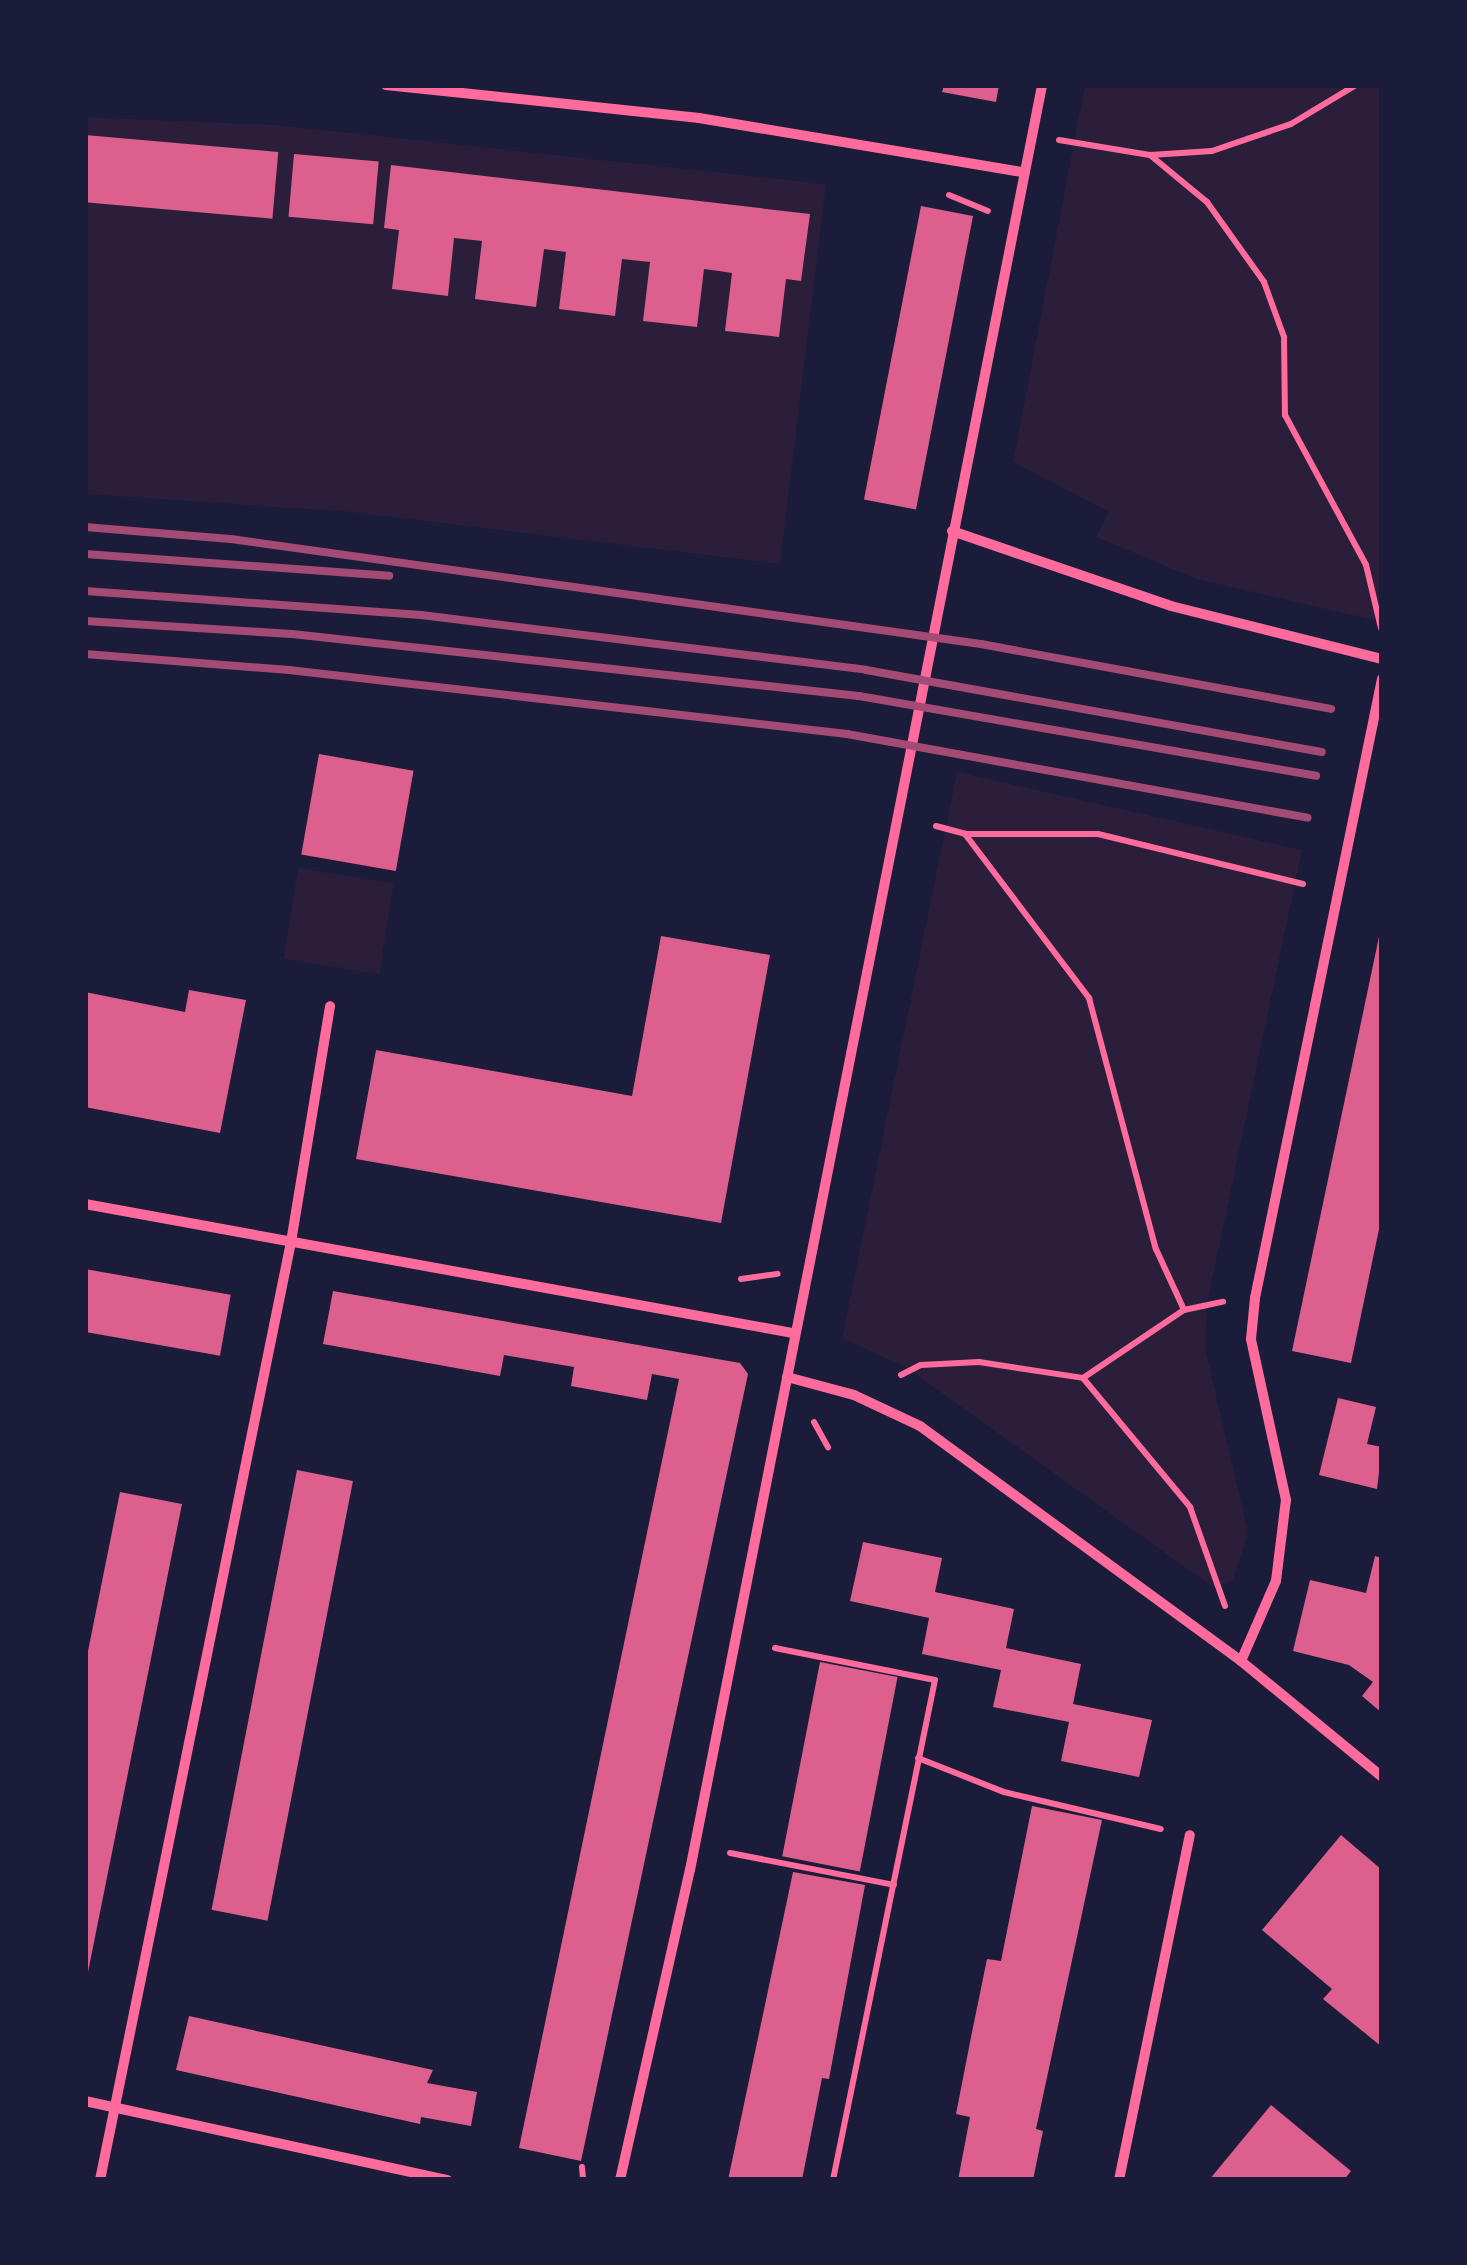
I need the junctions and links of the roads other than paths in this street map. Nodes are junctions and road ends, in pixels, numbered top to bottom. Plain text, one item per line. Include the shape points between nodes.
1 (386, 85) edge
2 (1042, 85) edge
3 (1023, 172) junction
4 (952, 532) junction
5 (1382, 659) edge
6 (1382, 680) edge
7 (330, 1006) dead end
8 (85, 1204) edge
9 (291, 1242) junction
10 (792, 1333) junction
11 (787, 1377) junction
12 (1241, 1662) junction
13 (1382, 1777) edge
14 (1190, 1836) road end
15 (85, 2101) edge
16 (115, 2108) junction
17 (100, 2180) edge
18 (447, 2180) edge
19 (620, 2180) edge
20 (1119, 2180) edge

1 - 3 street via 699,118
2 - 3 street
3 - 4 street
4 - 5 street via 1171,606
4 - 10 street
6 - 12 street via 1255,1298 1251,1339 1286,1500 1276,1580
7 - 9 street
8 - 9 street
9 - 10 street
9 - 16 street
10 - 11 street
11 - 12 street via 854,1396 920,1426
11 - 19 street via 690,1870
12 - 13 street
14 - 20 street
15 - 16 street
16 - 17 street
16 - 18 street

